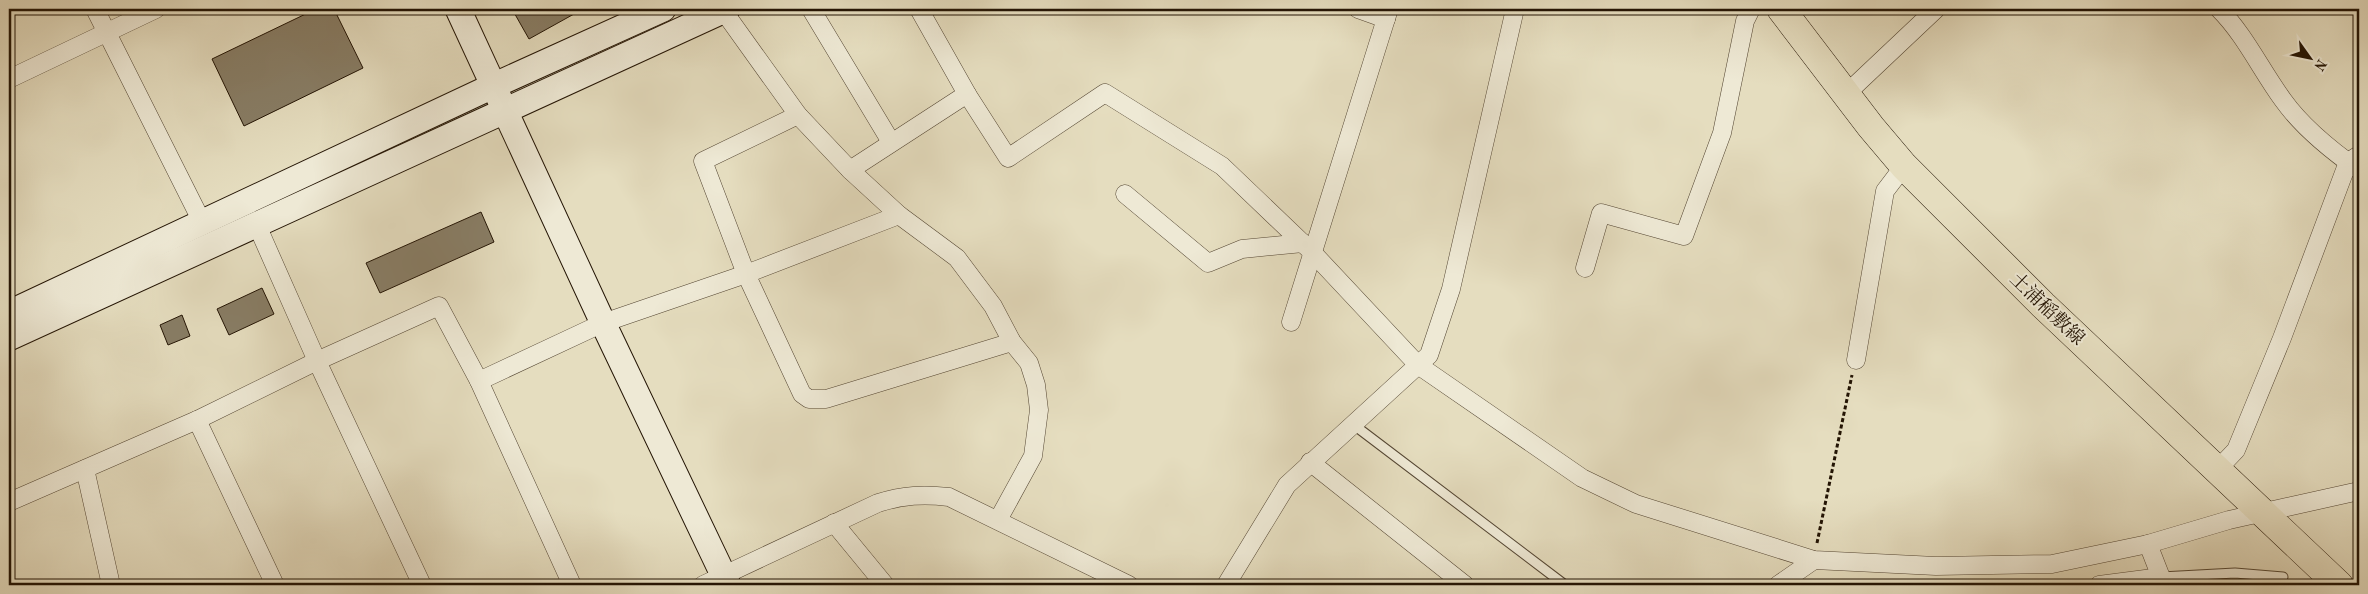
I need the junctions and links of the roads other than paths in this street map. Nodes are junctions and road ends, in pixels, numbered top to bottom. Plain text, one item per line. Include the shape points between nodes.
1 (94, 9) edge
2 (156, 9) edge
3 (458, 9) edge
4 (663, 9) edge
5 (724, 9) edge
6 (811, 9) edge
7 (919, 9) edge
8 (1358, 9) edge
9 (1515, 9) edge
10 (1751, 9) edge
11 (1781, 9) edge
12 (1936, 9) edge
13 (2219, 9) edge
14 (1388, 14) edge
15 (108, 33) junction
16 (9, 79) edge
17 (495, 85) junction
18 (967, 94) junction
19 (1846, 94) junction
20 (506, 111) junction
21 (798, 115) junction
22 (891, 142) junction
23 (2355, 162) edge
24 (1904, 166) junction
25 (850, 170) junction
26 (1124, 194) dead end
27 (899, 215) junction
28 (202, 222) junction
29 (256, 222) junction
30 (1308, 248) junction
31 (1585, 268) dead end
32 (746, 274) junction
33 (9, 313) edge
34 (1291, 322) dead end
35 (603, 323) junction
36 (9, 338) edge
37 (1012, 342) junction
38 (1856, 360) road end
39 (317, 361) junction
40 (1418, 365) junction
41 (479, 381) junction
42 (197, 420) junction
43 (1354, 425) junction
44 (1310, 462) junction
45 (86, 469) junction
46 (2217, 470) junction
47 (2359, 491) edge
48 (9, 502) edge
49 (2262, 512) junction
50 (998, 520) junction
51 (834, 523) junction
52 (2148, 544) junction
53 (1814, 560) junction
54 (2283, 577) dead end
55 (2162, 581) edge
56 (718, 582) edge
57 (111, 585) edge
58 (275, 585) edge
59 (422, 585) edge
60 (572, 585) edge
61 (885, 585) edge
62 (1129, 585) edge
63 (1226, 585) edge
64 (1464, 585) edge
65 (1565, 585) edge
66 (1778, 585) edge
67 (2099, 585) edge
68 (2339, 585) edge

1 - 15 street
2 - 15 street
3 - 17 street
4 - 17 street
5 - 20 street
5 - 21 street
6 - 22 street
7 - 18 street
8 - 14 street
9 - 40 street via 1451,288 1429,355
10 - 31 street via 1745,21 1722,133 1684,236 1601,213
11 - 19 main road, 土浦稲敷線
12 - 19 street
13 - 23 street via 2233,22 2284,101 2316,136
14 - 30 street
15 - 16 street
15 - 28 street
17 - 20 street
17 - 28 street
18 - 22 street
18 - 30 street via 1008,158 1105,93 1222,166
19 - 24 main road, 土浦稲敷線
20 - 29 street
20 - 35 street
21 - 25 street
21 - 32 street via 703,161
22 - 25 street
23 - 46 street via 2236,450
24 - 38 street via 1885,191
24 - 46 main road, 土浦稲敷線 via 2043,305
25 - 27 street
26 - 30 street via 1208,263 1242,249
27 - 32 street
27 - 37 street via 957,258 993,306
28 - 33 street
29 - 36 street
29 - 39 street
30 - 34 street
30 - 40 street
32 - 35 street
32 - 37 street via 802,394 809,399 826,400
35 - 41 street
35 - 56 street
37 - 50 street via 1029,363 1039,410 1033,456
39 - 41 street via 439,306
39 - 42 street
39 - 59 street
40 - 43 street
40 - 53 street via 1582,478 1636,504
41 - 60 street
42 - 45 street
42 - 58 street
43 - 44 street
43 - 65 lane
44 - 63 street via 1287,485
44 - 64 street
45 - 48 street
45 - 57 street
46 - 49 main road, 土浦稲敷線
47 - 49 street
49 - 52 street
49 - 68 main road, 土浦稲敷線
50 - 51 street via 949,497 927,494 900,496
50 - 62 street
51 - 56 street
51 - 61 street
52 - 53 street via 2052,564 1936,566
52 - 55 street
53 - 66 street
54 - 55 lane via 2234,573
55 - 67 street

